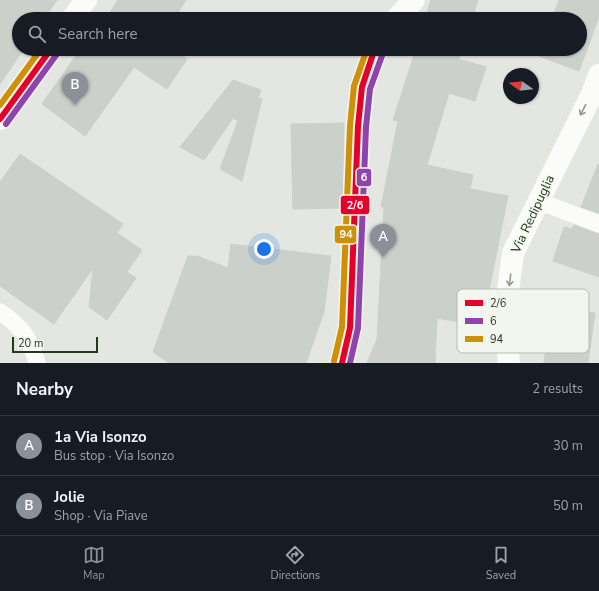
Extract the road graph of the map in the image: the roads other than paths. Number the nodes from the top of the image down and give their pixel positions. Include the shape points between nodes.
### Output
1 (86, 0) edge
2 (414, 0) edge
3 (77, 12) edge
4 (403, 12) edge
5 (46, 56) edge
6 (372, 56) edge
7 (599, 75) edge
8 (0, 119) edge
9 (538, 201) junction
10 (599, 224) edge
11 (508, 289) edge
12 (0, 312) edge
13 (508, 353) edge
14 (37, 363) edge
15 (342, 363) edge
16 (509, 363) edge

1 - 3 main road
2 - 4 main road
5 - 8 main road
6 - 15 main road via 362,87 358,126 350,328
7 -> 9 main road, Via Redipuglia
9 - 10 lane
9 -> 11 main road, Via Redipuglia via 513,253
12 - 14 lane via 24,332 33,348
13 -> 16 main road, Via Redipuglia

